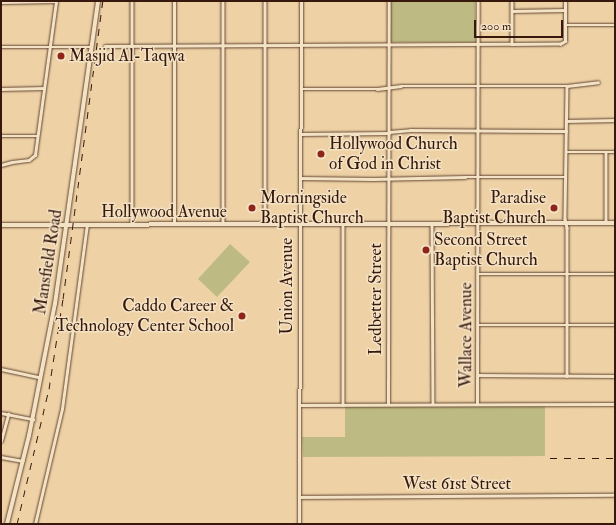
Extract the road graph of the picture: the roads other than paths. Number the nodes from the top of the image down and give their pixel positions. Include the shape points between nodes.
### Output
1 (56, 1) edge
2 (98, 1) edge
3 (132, 1) edge
4 (174, 1) edge
5 (223, 1) edge
6 (265, 1) edge
7 (301, 1) edge
8 (389, 1) edge
9 (478, 1) edge
10 (512, 1) edge
11 (565, 1) edge
12 (1, 2) edge
13 (565, 10) junction
14 (512, 11) junction
15 (615, 25) edge
16 (565, 26) junction
17 (389, 44) junction
18 (478, 44) junction
19 (512, 44) junction
20 (301, 45) junction
21 (1, 46) edge
22 (49, 46) junction
23 (105, 46) dead end
24 (132, 46) junction
25 (174, 46) junction
26 (223, 46) junction
27 (265, 46) junction
28 (92, 47) junction
29 (598, 82) dead end
30 (478, 86) junction
31 (567, 86) junction
32 (44, 88) junction
33 (389, 88) junction
34 (1, 89) edge
35 (301, 89) junction
36 (615, 120) edge
37 (566, 121) junction
38 (478, 131) junction
39 (566, 131) junction
40 (389, 133) junction
41 (301, 134) junction
42 (1, 136) edge
43 (37, 136) junction
44 (567, 152) junction
45 (606, 152) junction
46 (615, 152) edge
47 (1, 165) edge
48 (478, 177) junction
49 (566, 177) junction
50 (300, 178) junction
51 (389, 178) junction
52 (606, 223) junction
53 (615, 223) edge
54 (300, 224) junction
55 (343, 224) junction
56 (387, 224) junction
57 (432, 224) junction
58 (478, 224) junction
59 (565, 224) junction
60 (67, 225) junction
61 (88, 225) junction
62 (132, 225) junction
63 (174, 225) junction
64 (223, 225) junction
65 (265, 225) junction
66 (1, 226) edge
67 (478, 274) junction
68 (567, 274) junction
69 (615, 274) edge
70 (478, 325) junction
71 (567, 325) junction
72 (615, 325) edge
73 (1, 369) edge
74 (478, 375) junction
75 (567, 376) junction
76 (615, 376) edge
77 (41, 377) junction
78 (388, 404) junction
79 (433, 404) junction
80 (477, 404) junction
81 (615, 404) edge
82 (300, 405) junction
83 (343, 405) junction
84 (1, 413) edge
85 (8, 414) junction
86 (33, 419) junction
87 (1, 441) edge
88 (1, 457) edge
89 (23, 462) junction
90 (615, 495) edge
91 (299, 497) junction
92 (7, 524) edge
93 (35, 524) edge
94 (299, 524) edge

1 - 12 street
1 - 22 street
2 - 28 main road, Mansfield Road
3 - 24 street
4 - 25 street
5 - 26 street
6 - 27 street
7 - 20 street, Union Avenue
8 - 17 street, Ledbetter Street
9 - 18 street, Wallace Avenue
10 - 14 street
11 - 13 street
13 - 14 street
13 - 16 street
14 - 19 street
15 - 16 street
16 - 19 street via 564,42 560,44
17 - 18 street
17 - 20 street
17 - 33 street, Ledbetter Street
18 - 19 street
18 - 30 street, Wallace Avenue
20 - 27 street
20 - 35 street, Union Avenue
21 - 22 street
22 - 28 street
22 - 32 street
23 - 24 street
24 - 25 street
24 - 62 street
25 - 26 street
25 - 63 street
26 - 27 street
26 - 64 street
27 - 65 street
28 - 60 main road, Mansfield Road
29 - 31 street
30 - 31 street
30 - 33 street
30 - 38 street, Wallace Avenue
31 - 37 street
32 - 34 street
32 - 43 street
33 - 35 street
33 - 40 street, Ledbetter Street
35 - 41 street, Union Avenue
36 - 37 street
37 - 39 street
38 - 39 street
38 - 40 street via 403,130
38 - 48 street, Wallace Avenue
39 - 44 street
40 - 41 street
40 - 51 street, Ledbetter Street
41 - 50 street, Union Avenue
42 - 43 street
43 - 47 street via 33,158
44 - 45 street
44 - 49 street
45 - 46 street
45 - 52 street
48 - 49 street
48 - 51 street
48 - 58 street, Wallace Avenue
49 - 59 street
50 - 51 street
50 - 54 street, Union Avenue
51 - 56 street, Ledbetter Street
52 - 53 main road, Hollywood Avenue
52 - 59 main road, Hollywood Avenue
54 - 55 main road, Hollywood Avenue
54 - 65 main road, Hollywood Avenue
54 - 82 street, Union Avenue
55 - 56 main road, Hollywood Avenue
55 - 83 street
56 - 57 main road, Hollywood Avenue
56 - 78 street, Ledbetter Street
57 - 58 main road, Hollywood Avenue
57 - 79 street
58 - 59 main road, Hollywood Avenue
58 - 67 street, Wallace Avenue
59 - 68 street
60 - 61 main road, Hollywood Avenue
60 - 66 main road, Hollywood Avenue
60 - 77 main road, Mansfield Road
61 - 62 main road, Hollywood Avenue
61 - 93 street via 62,409
62 - 63 main road, Hollywood Avenue
63 - 64 main road, Hollywood Avenue
64 - 65 main road, Hollywood Avenue
67 - 68 street
67 - 70 street, Wallace Avenue
68 - 69 street
68 - 71 street
70 - 71 street
70 - 74 street, Wallace Avenue
71 - 72 street
71 - 75 street
73 - 77 street
74 - 75 street
74 - 80 street, Wallace Avenue
75 - 76 street
77 - 86 main road, Mansfield Road
78 - 79 street
78 - 83 street
79 - 80 street
80 - 81 street
82 - 83 street
82 - 91 street, Union Avenue
84 - 85 street
85 - 86 street
85 - 87 street
86 - 89 main road, Mansfield Road
88 - 89 street
89 - 92 main road, Mansfield Road
90 - 91 street, West 61st Street
91 - 94 street, Union Avenue

